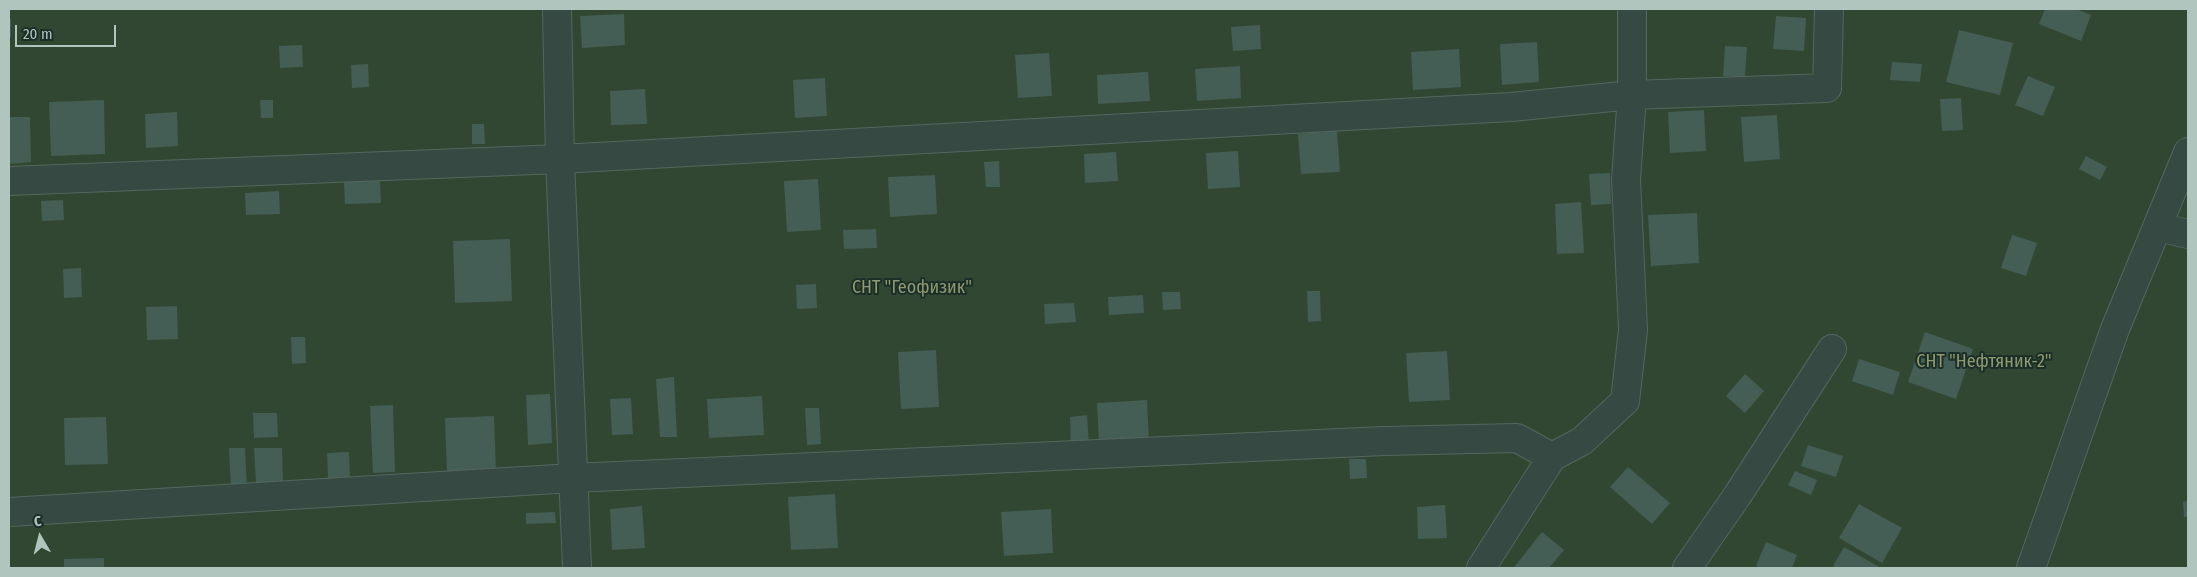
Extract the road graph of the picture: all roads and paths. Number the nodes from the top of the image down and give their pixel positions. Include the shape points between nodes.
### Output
1 (557, 9) edge
2 (1632, 9) edge
3 (1829, 9) edge
4 (1632, 96) junction
5 (2188, 152) edge
6 (560, 159) junction
7 (9, 181) edge
8 (2158, 227) junction
9 (2188, 234) edge
10 (1832, 349) dead end
11 (1552, 457) junction
12 (573, 478) junction
13 (9, 512) edge
14 (577, 568) edge
15 (1481, 568) edge
16 (1687, 568) edge
17 (2031, 568) edge

1 - 6 street
2 - 4 street
3 - 4 street via 1828,88
4 - 6 street via 1511,107
4 - 11 street via 1626,179 1633,330 1625,401 1582,441
5 - 8 street
6 - 7 street
6 - 12 street
8 - 9 street
8 - 17 street via 2115,330
10 - 16 street
11 - 12 street via 1517,438 1394,440
11 - 15 street
12 - 13 street
12 - 14 street

